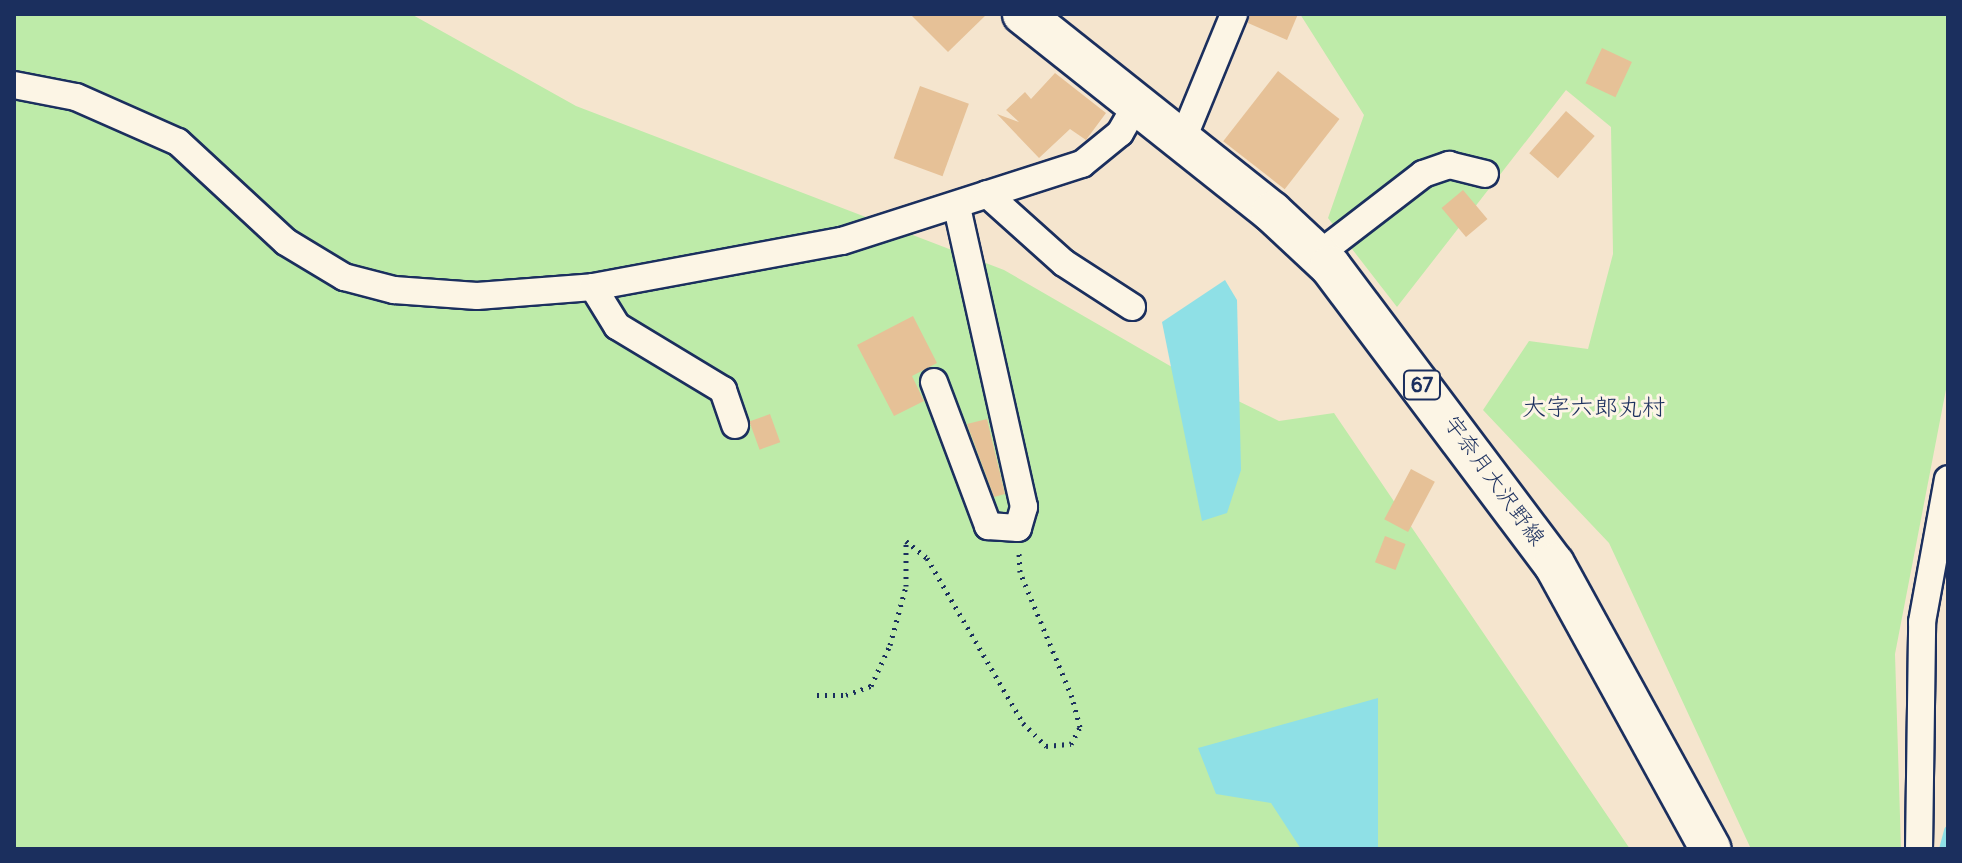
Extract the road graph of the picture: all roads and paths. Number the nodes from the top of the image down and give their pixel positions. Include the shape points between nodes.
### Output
1 (1023, 14) edge
2 (1234, 14) edge
3 (14, 85) edge
4 (1136, 105) junction
5 (1182, 141) junction
6 (1485, 174) dead end
7 (987, 194) junction
8 (957, 207) junction
9 (1318, 255) junction
10 (593, 287) junction
11 (1132, 307) dead end
12 (934, 382) dead end
13 (735, 425) dead end
14 (1948, 479) edge
15 (1018, 528) junction
16 (817, 695) dead end
17 (1711, 849) edge
18 (1919, 849) edge

1 - 4 main road, 宇奈月大沢野線 / 67
2 - 5 street
3 - 10 street via 76,97 178,142 286,242 344,277 394,290 477,296
4 - 5 main road, 宇奈月大沢野線 / 67
4 - 7 street via 1120,133 1082,164
5 - 9 main road, 宇奈月大沢野線 / 67
6 - 9 street via 1449,165 1423,174
7 - 8 street
7 - 11 street via 1064,263
8 - 10 street via 842,241
8 - 15 street via 1024,507
9 - 17 main road, 宇奈月大沢野線 / 67 via 1554,564
10 - 13 street via 617,326 723,390
12 - 15 street via 988,526
14 - 18 street via 1922,622
15 - 16 path via 1020,572 1080,727 1071,744 1046,746 1023,723 927,558 906,541 906,586 890,645 871,686 846,695

